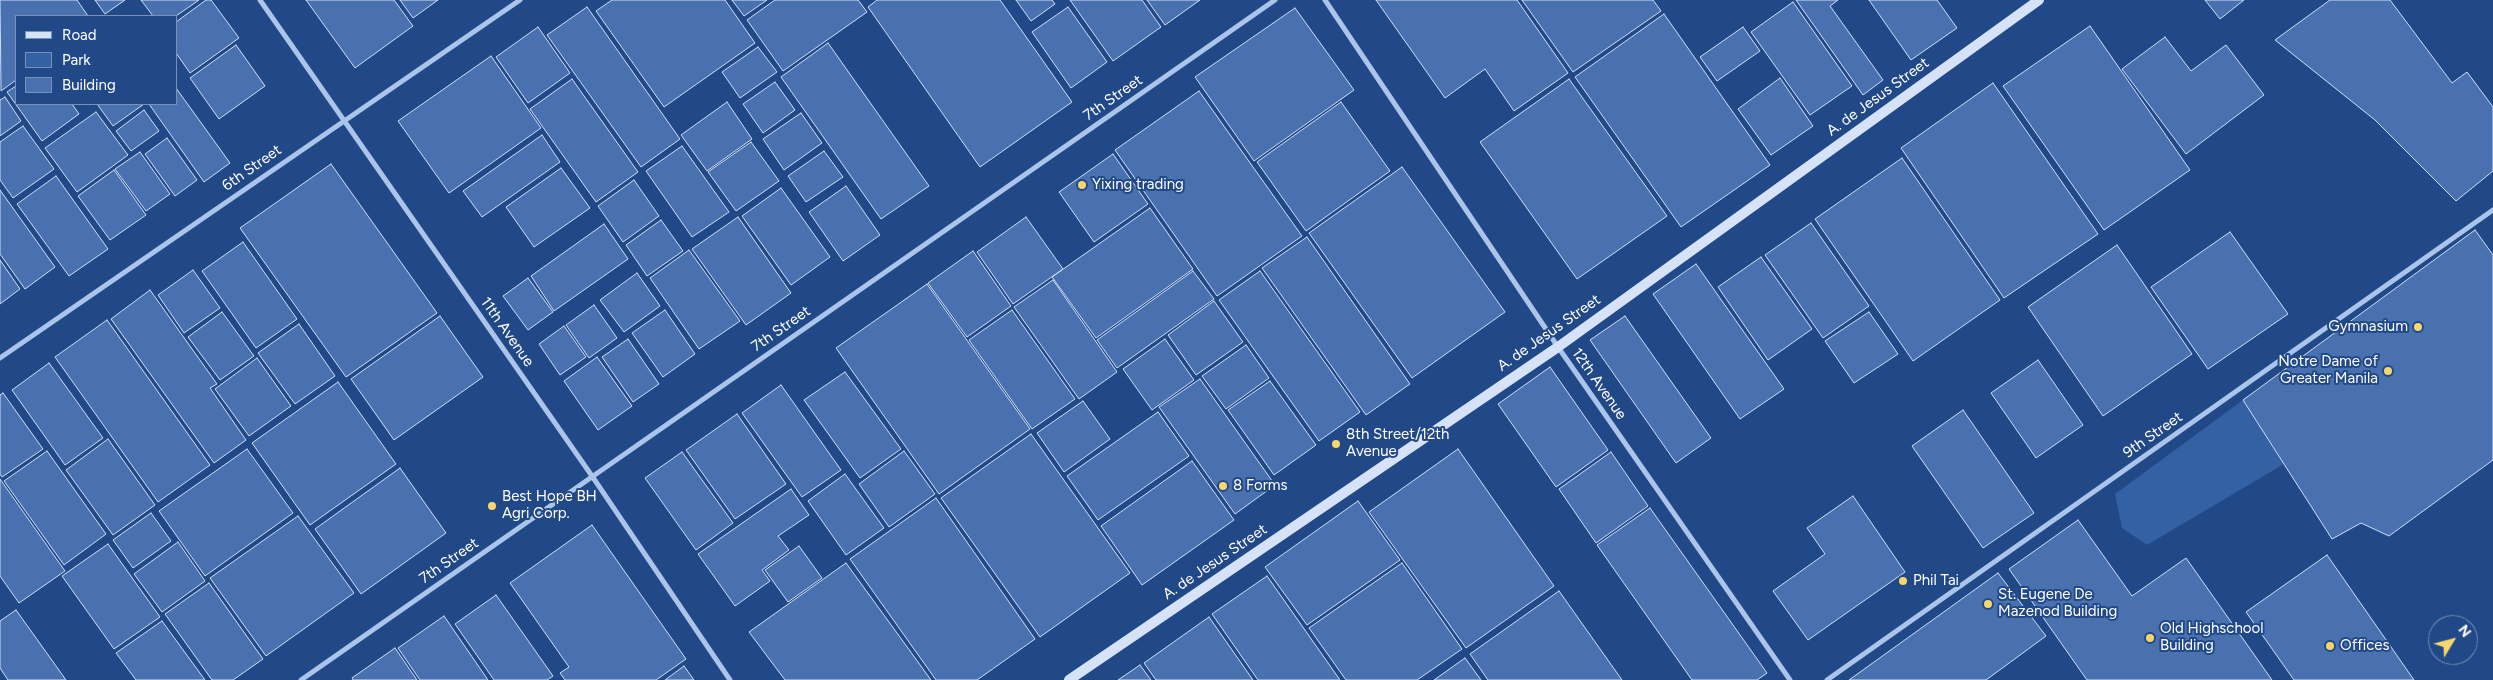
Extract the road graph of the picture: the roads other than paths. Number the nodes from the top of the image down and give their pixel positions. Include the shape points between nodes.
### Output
1 (260, 0) edge
2 (520, 0) edge
3 (1275, 0) edge
4 (1325, 0) edge
5 (2039, 0) edge
6 (343, 120) junction
7 (2493, 210) edge
8 (1558, 347) junction
9 (0, 358) edge
10 (592, 476) junction
11 (302, 680) edge
12 (730, 680) edge
13 (1069, 680) edge
14 (1790, 680) edge
15 (1827, 680) edge

1 - 6 street, 11th Avenue
2 - 6 street, 6th Street
3 - 10 street, 7th Street
4 - 8 street, 12th Avenue
5 - 8 main road, A. de Jesus Street
6 - 9 street, 6th Street
6 - 10 street, 11th Avenue
7 - 15 street, 9th Street
8 - 13 main road, A. de Jesus Street
8 - 14 street, 12th Avenue
10 - 11 street, 7th Street
10 - 12 street, 11th Avenue

